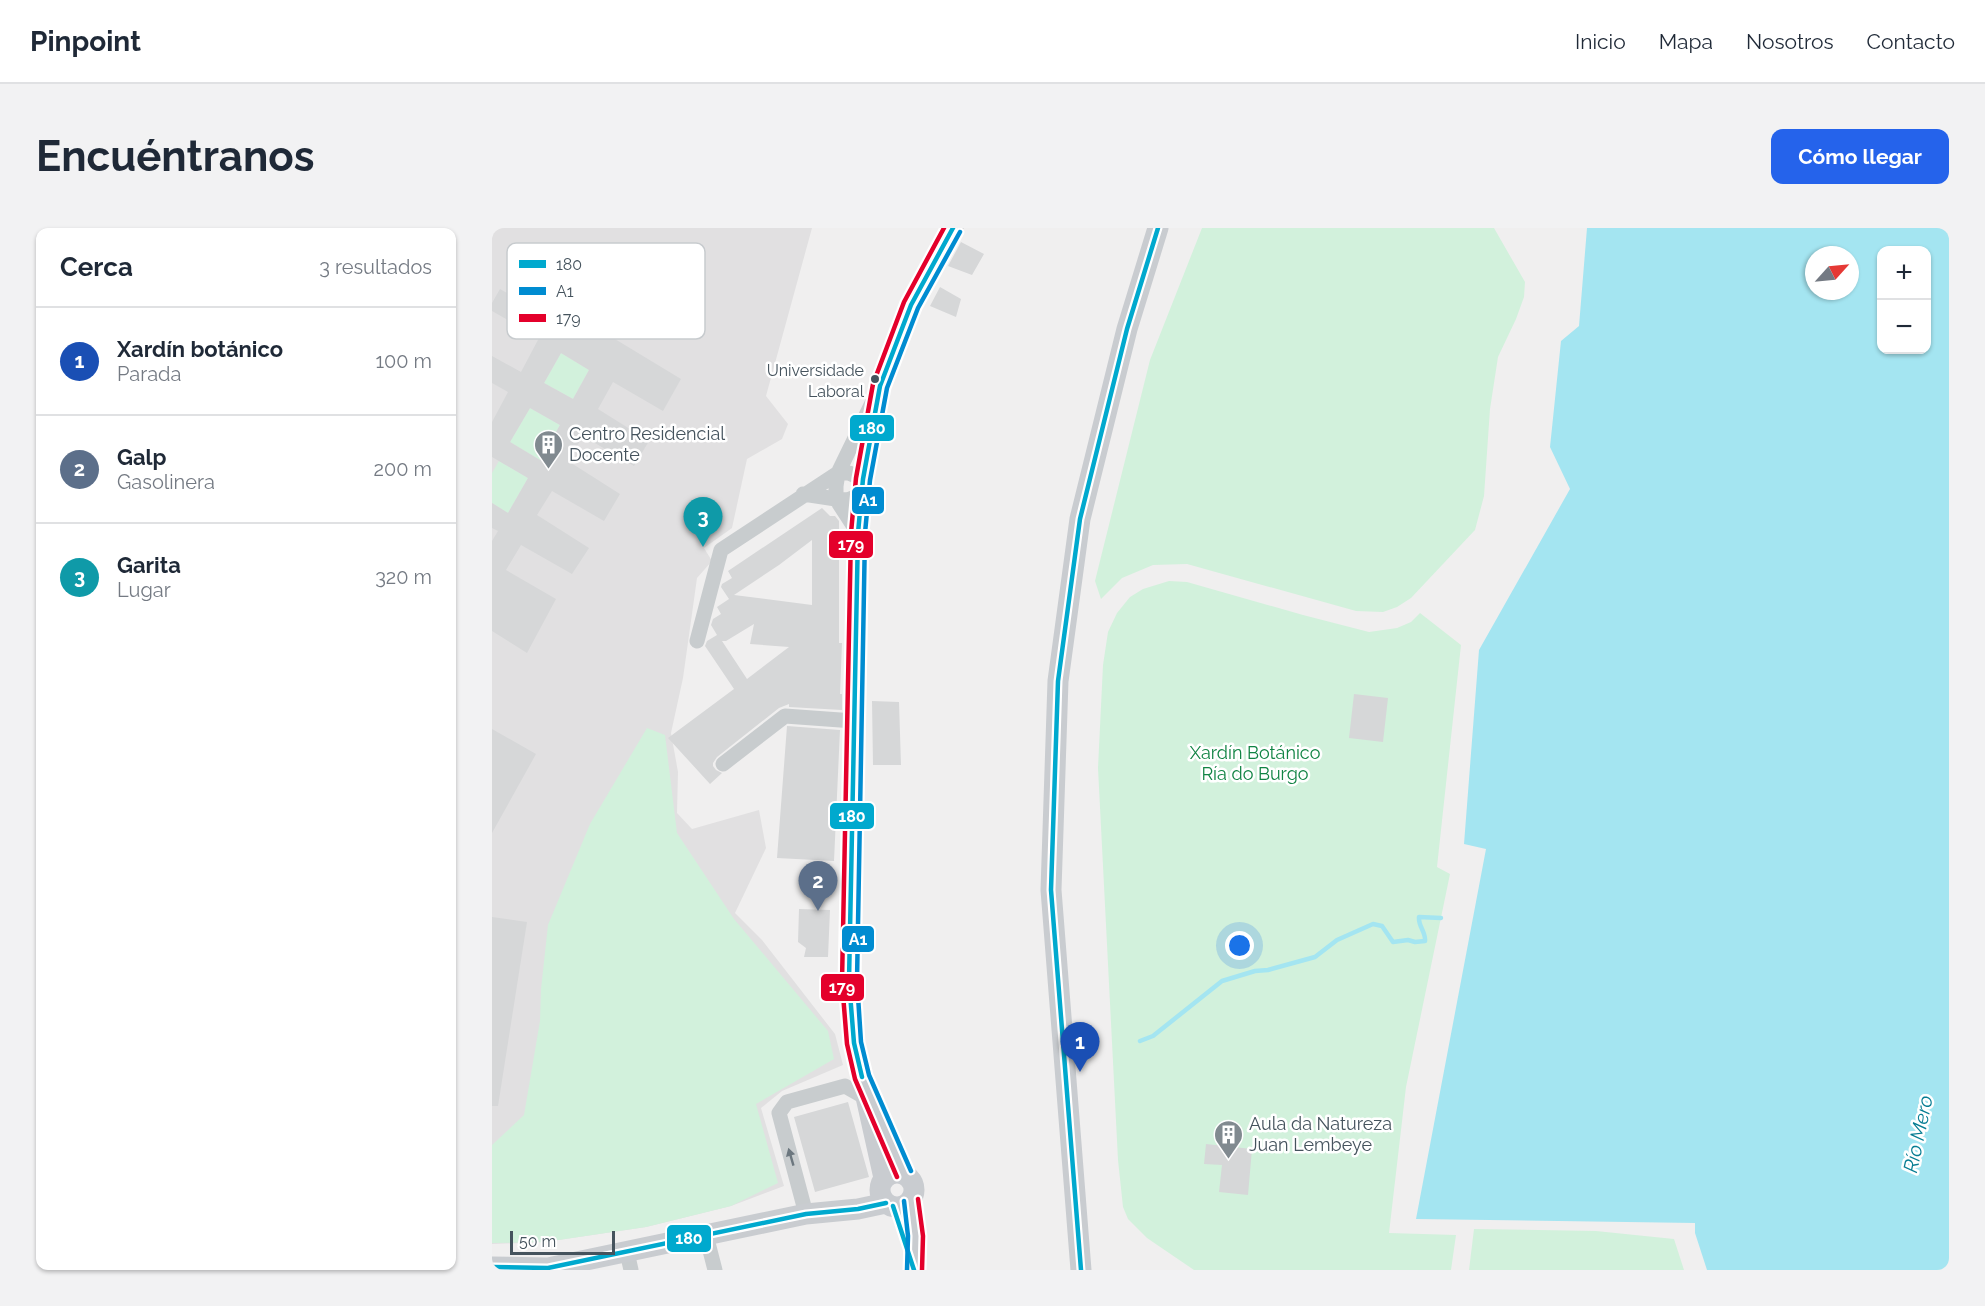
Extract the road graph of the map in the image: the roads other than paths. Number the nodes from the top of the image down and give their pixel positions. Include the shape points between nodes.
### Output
1 (953, 228) edge
2 (1158, 228) edge
3 (880, 386) junction
4 (838, 473) junction
5 (862, 486) junction
6 (803, 494) junction
7 (836, 499) junction
8 (858, 533) junction
9 (697, 641) dead end
10 (854, 721) junction
11 (723, 764) dead end
12 (862, 1077) junction
13 (866, 1098) junction
14 (893, 1191) junction
15 (813, 1213) junction
16 (706, 1235) junction
17 (629, 1261) edge
18 (492, 1267) edge
19 (548, 1269) edge
20 (715, 1270) edge
21 (914, 1270) edge
22 (1081, 1270) edge

1 - 3 street via 911,305
2 - 22 street via 1126,329 1080,519 1058,681 1051,890
3 - 4 street
3 - 5 street
4 - 5 street via 849,473
4 - 6 street
4 - 7 street
5 - 7 street via 848,500
5 - 8 street
6 - 7 street
6 - 9 street via 721,550
7 - 8 street
8 - 10 street
10 - 11 street via 785,716
10 - 12 street via 849,981 854,1043
12 - 13 street
12 - 14 street
13 - 14 street
15 -> 13 street via 779,1113 788,1102 845,1086
14 - 15 street
14 - 21 street
15 - 16 street
16 - 17 street
16 - 20 street
17 - 19 street
18 - 19 street

